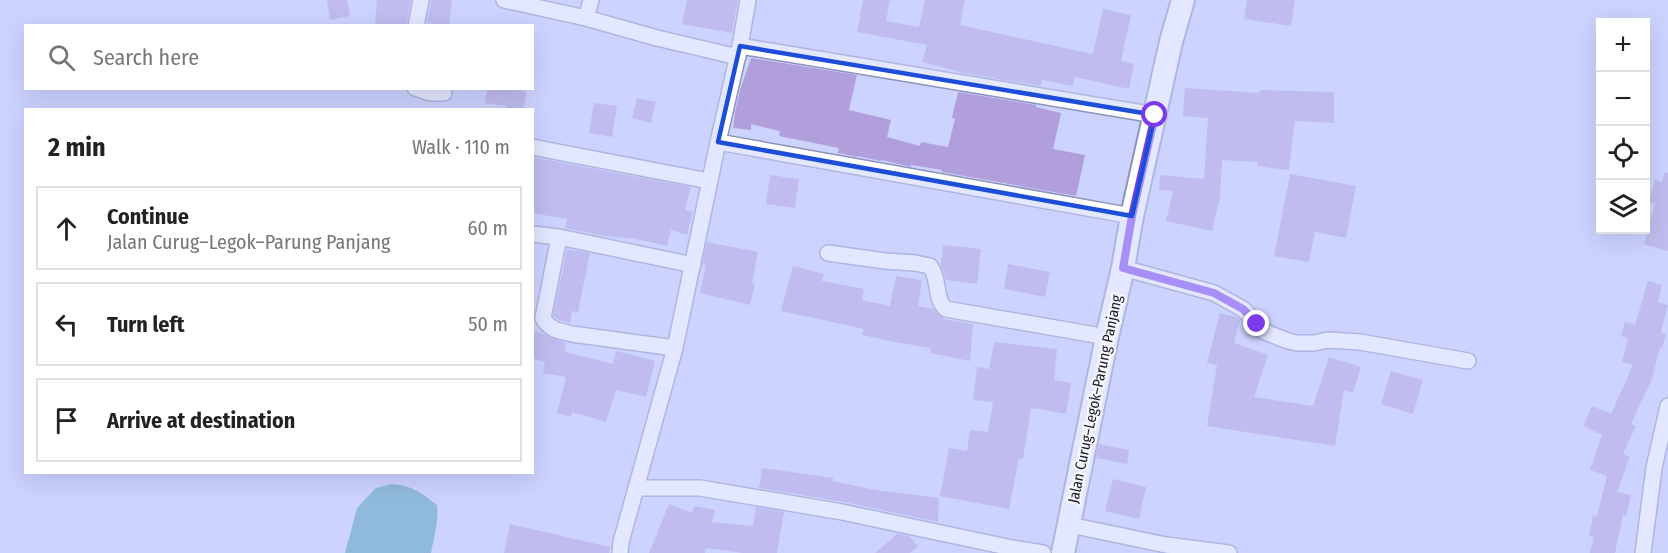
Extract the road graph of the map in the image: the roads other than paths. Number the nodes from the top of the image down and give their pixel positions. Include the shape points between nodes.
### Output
1 (421, 0) edge
2 (504, 0) edge
3 (591, 0) edge
4 (748, 0) edge
5 (1183, 0) edge
6 (586, 18) junction
7 (417, 24) edge
8 (739, 52) junction
9 (421, 90) edge
10 (444, 93) dead end
11 (1155, 115) junction
12 (718, 142) junction
13 (534, 147) edge
14 (710, 182) junction
15 (1132, 216) junction
16 (534, 234) edge
17 (559, 237) junction
18 (828, 253) dead end
19 (693, 265) junction
20 (1123, 268) junction
21 (1107, 338) junction
22 (675, 348) junction
23 (1468, 361) dead end
24 (1668, 406) edge
25 (637, 488) junction
26 (1070, 525) junction
27 (620, 553) edge
28 (1043, 553) edge
29 (1063, 553) edge
30 (1229, 553) edge
31 (1643, 553) edge

1 - 7 street
2 - 6 street
3 - 6 street
4 - 8 street
5 - 11 main road, Jalan Curug–Legok–Parung Panjang
6 - 8 street via 657,38
8 - 11 street
8 - 12 street
9 - 10 street
11 - 15 main road, Jalan Curug–Legok–Parung Panjang
12 - 14 street
12 - 15 street
13 - 14 street
14 - 19 street
15 - 20 main road, Jalan Curug–Legok–Parung Panjang
16 - 17 street
17 - 19 street
17 - 22 street via 543,318 546,324 556,331
18 - 21 street via 930,266 941,305 946,309
19 - 22 street
20 - 21 main road, Jalan Curug–Legok–Parung Panjang
20 - 23 street via 1214,293 1243,309 1265,332 1288,341 1359,342
21 - 26 main road, Jalan Curug–Legok–Parung Panjang
22 - 25 street
24 - 31 street via 1654,468
25 - 27 street
25 - 28 street via 700,488
26 - 29 main road, Jalan Curug–Legok–Parung Panjang
26 - 30 street via 1166,545

